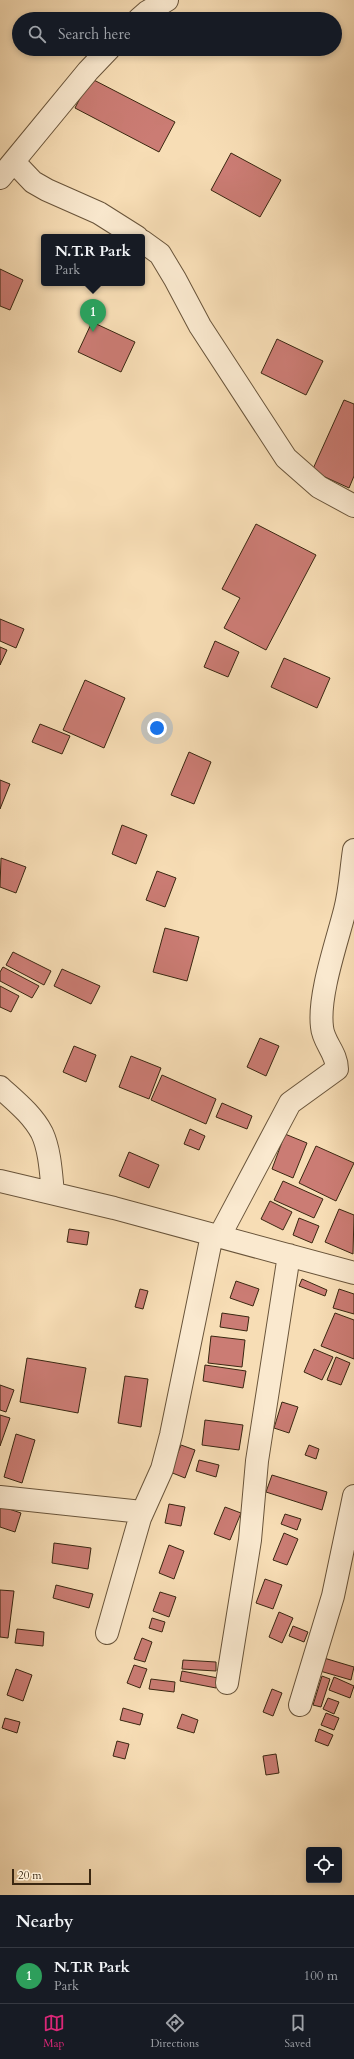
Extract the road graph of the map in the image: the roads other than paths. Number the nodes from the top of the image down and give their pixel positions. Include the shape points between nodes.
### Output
1 (167, 0) edge
2 (147, 12) edge
3 (102, 56) edge
4 (7, 170) edge
5 (132, 234) edge
6 (145, 243) edge
7 (354, 506) edge
8 (354, 850) edge
9 (0, 1087) edge
10 (0, 1181) edge
11 (53, 1193) junction
12 (215, 1236) junction
13 (289, 1256) junction
14 (354, 1273) edge
15 (354, 1496) edge
16 (0, 1497) edge
17 (142, 1512) junction
18 (349, 1541) edge
19 (107, 1633) dead end
20 (227, 1683) dead end
21 (300, 1705) dead end

1 - 2 street
3 - 4 street
4 - 5 street via 99,213
6 - 7 street via 160,254 176,278 200,326 286,458 319,487
8 - 12 street via 346,908 328,975 323,1007 322,1027 334,1053 337,1069 290,1103
9 - 11 street via 23,1108 42,1134 51,1168
10 - 11 street
11 - 12 street
12 - 13 street
12 - 17 street via 171,1435 162,1469
13 - 14 street
13 - 20 street via 257,1462 250,1540
15 - 18 street
16 - 17 street
17 - 19 street
18 - 21 street

